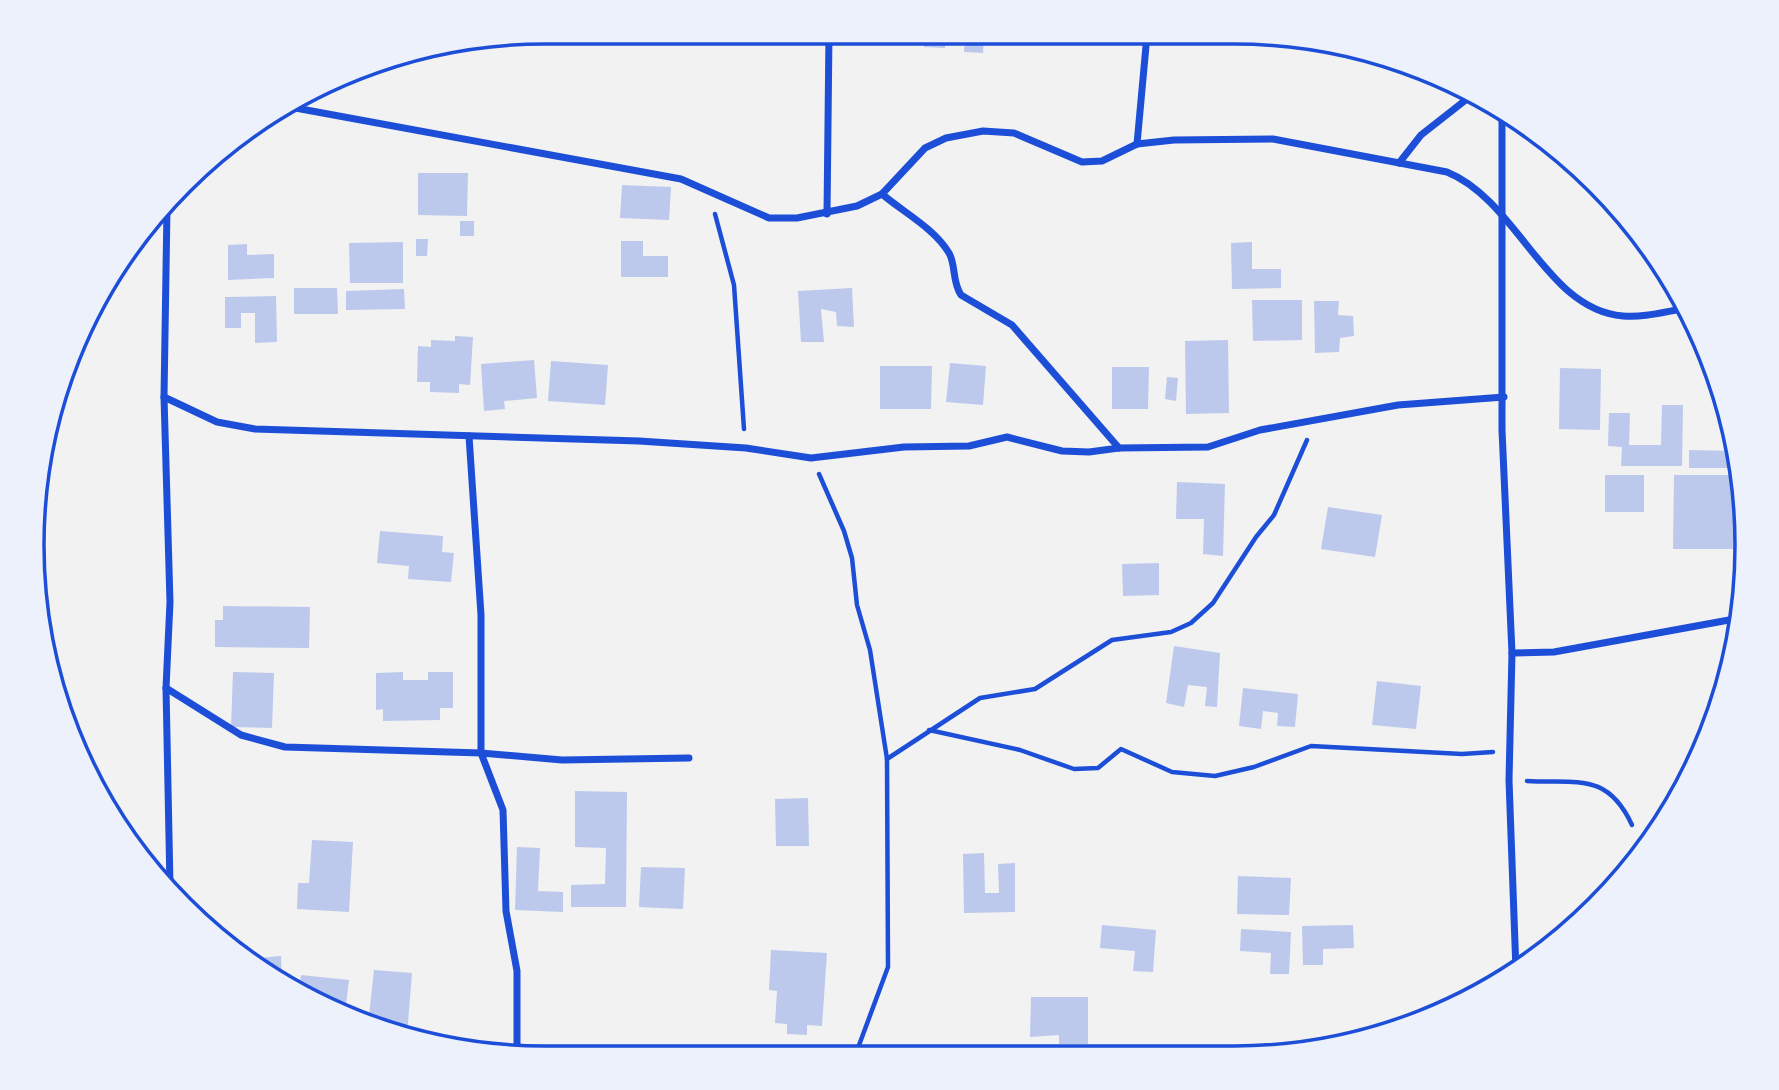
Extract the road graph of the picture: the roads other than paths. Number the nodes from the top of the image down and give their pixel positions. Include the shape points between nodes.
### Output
1 (829, 44) edge
2 (1145, 44) edge
3 (1465, 100) edge
4 (299, 108) edge
5 (1502, 122) edge
6 (1137, 144) junction
7 (1399, 163) junction
8 (882, 194) junction
9 (1502, 211) junction
10 (827, 214) junction
11 (167, 216) edge
12 (1677, 310) edge
13 (164, 397) junction
14 (1504, 397) junction
15 (469, 436) junction
16 (1119, 448) junction
17 (1729, 620) edge
18 (1512, 653) junction
19 (166, 688) junction
20 (481, 753) junction
21 (689, 758) dead end
22 (170, 877) edge
23 (1516, 960) edge
24 (517, 1045) edge

1 - 10 street
2 - 6 street
3 - 7 street via 1421,135
4 - 10 street via 681,179 769,218
5 - 9 street
6 - 7 street via 1273,139
6 - 8 street via 1092,163 1014,133 983,131 946,138 925,148
7 - 9 street via 1463,178
8 - 10 street
8 - 16 street via 926,228 949,253 961,295 1013,325
9 - 12 street via 1540,264 1594,308 1622,316
9 - 14 street
11 - 13 street
13 - 15 street via 217,422 255,429
13 - 19 street via 170,602
14 - 16 street via 1398,405 1260,430 1208,447
14 - 18 street
15 - 16 street via 746,448 811,458 904,447 969,446 1007,438 1062,451
15 - 20 street via 481,615
17 - 18 street via 1554,652
18 - 23 street via 1508,779
19 - 20 street via 241,735 285,747
19 - 22 street
20 - 21 street via 562,760
20 - 24 street via 503,810 506,911 517,971

